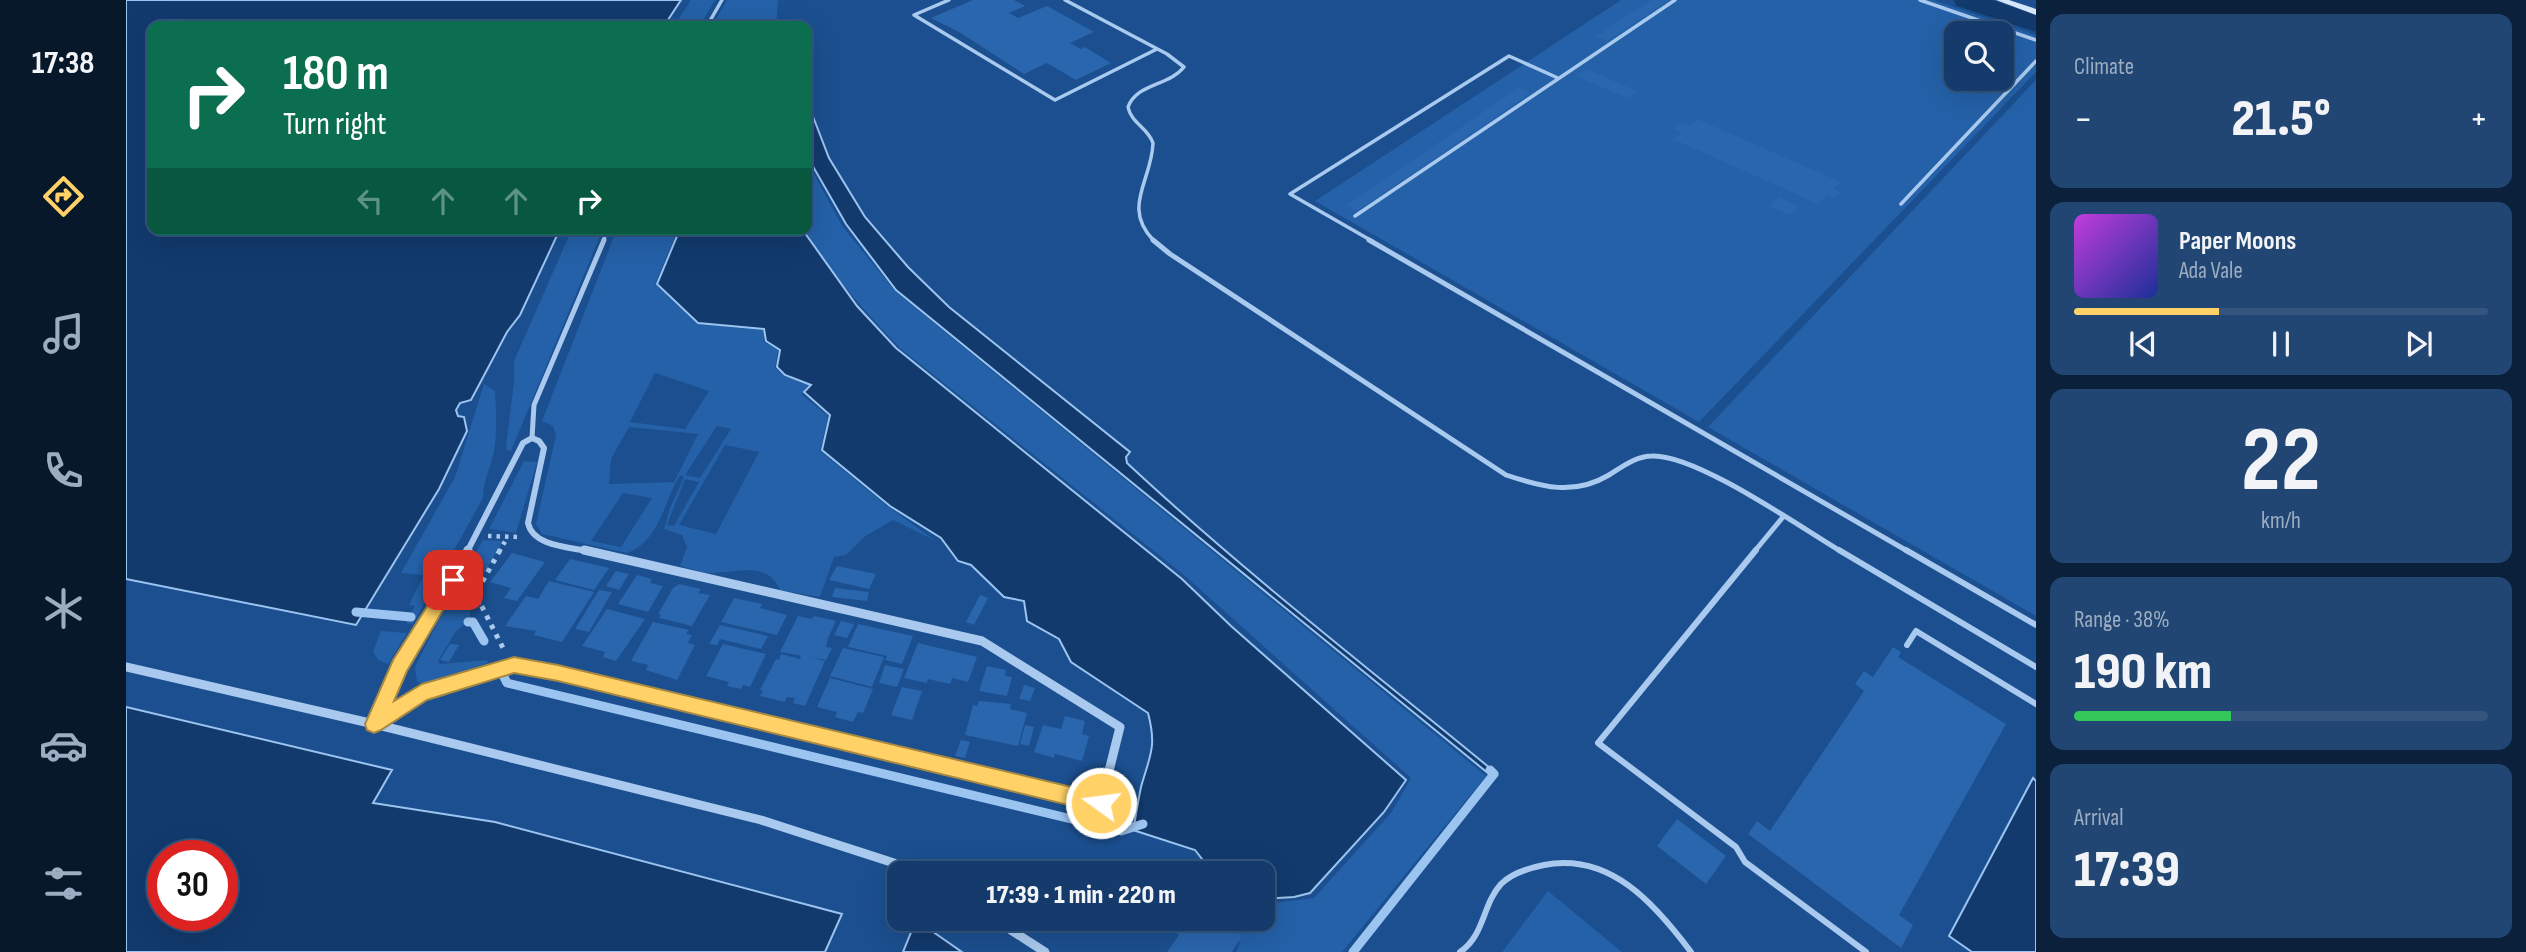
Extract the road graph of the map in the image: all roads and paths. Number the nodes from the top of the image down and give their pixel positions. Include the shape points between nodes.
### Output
1 (722, 0) edge
2 (948, 0) edge
3 (1065, 0) edge
4 (1675, 0) edge
5 (1920, 0) edge
6 (2000, 0) edge
7 (2036, 12) edge
8 (710, 21) edge
9 (2036, 40) edge
10 (1157, 49) junction
11 (2036, 61) edge
12 (1558, 78) junction
13 (1901, 204) dead end
14 (1355, 216) dead end
15 (605, 235) edge
16 (531, 438) junction
17 (1783, 517) junction
18 (492, 536) dead end
19 (481, 602) junction
20 (455, 604) dead end
21 (2036, 625) edge
22 (1907, 645) dead end
23 (514, 665) junction
24 (126, 667) edge
25 (2036, 667) edge
26 (2036, 704) edge
27 (374, 724) junction
28 (888, 861) edge
29 (1013, 931) edge
30 (1045, 952) edge
31 (1460, 952) edge
32 (1691, 952) edge
33 (1866, 952) edge

1 - 8 lane
2 - 10 lane via 914,15 1055,100
3 - 10 lane
4 - 12 lane
5 - 9 lane
6 - 7 street
10 - 17 lane via 1180,63 1183,70 1136,95 1127,109 1152,139 1138,208 1144,233 1155,244 1506,475 1535,485 1572,489 1595,484 1640,457 1668,456 1702,469
11 - 13 lane
12 - 14 lane
12 - 21 lane via 1508,56 1290,194
15 - 16 lane via 534,405
16 - 23 street via 544,448 528,523 530,532 540,540 982,641 1121,727 1101,803
16 - 27 street via 523,443 441,602 400,666
17 - 25 lane
17 - 33 lane via 1598,743
18 - 19 path via 508,538 479,588
19 - 20 path
19 - 23 path
22 - 26 lane via 1916,631
23 - 27 street via 422,693
24 - 27 street
27 - 28 street via 761,820
29 - 30 street
31 - 32 lane via 1480,929 1498,888 1518,872 1566,862 1622,878 1643,894

